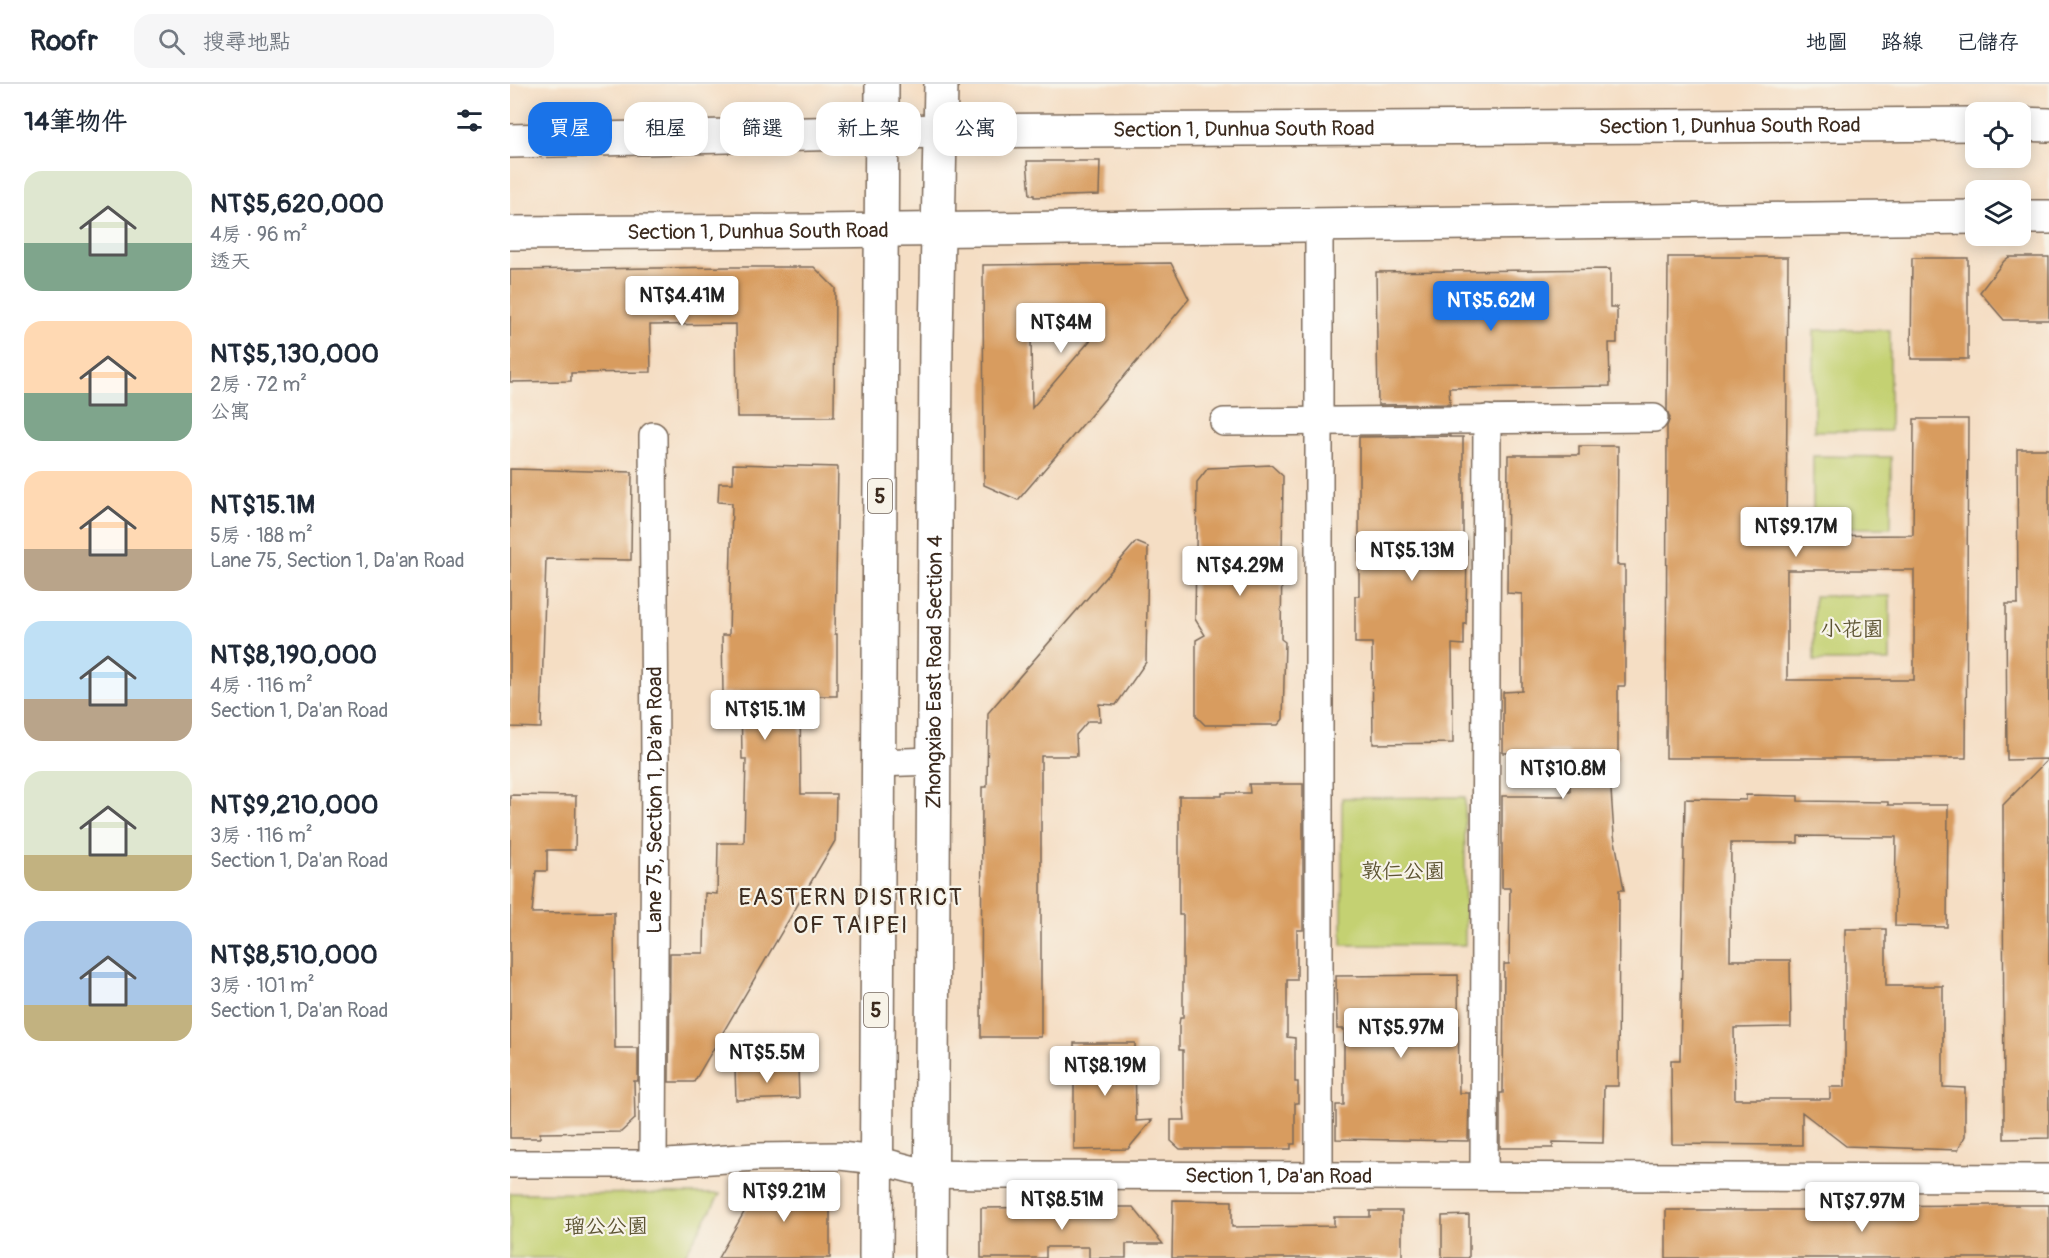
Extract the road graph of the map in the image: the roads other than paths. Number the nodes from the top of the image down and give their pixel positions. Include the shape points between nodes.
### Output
1 (882, 84) edge
2 (941, 84) edge
3 (882, 102) edge
4 (940, 102) edge
5 (1965, 124) edge
6 (1017, 130) edge
7 (816, 134) edge
8 (510, 141) edge
9 (881, 156) edge
10 (938, 156) edge
11 (2031, 217) edge
12 (2049, 217) edge
13 (1965, 218) edge
14 (1319, 225) junction
15 (880, 230) junction
16 (937, 230) junction
17 (510, 233) edge
18 (1653, 418) dead end
19 (1487, 419) junction
20 (1319, 421) junction
21 (1224, 422) dead end
22 (653, 436) dead end
23 (933, 761) junction
24 (878, 763) junction
25 (876, 1160) junction
26 (510, 1164) edge
27 (653, 1164) junction
28 (930, 1174) junction
29 (1319, 1176) junction
30 (1484, 1176) junction
31 (2049, 1178) edge
32 (876, 1258) edge
33 (931, 1258) edge

1 - 3 main road, 5
2 - 4 main road, Zhongxiao East Road Section 4
5 - 6 main road, Section 1, Dunhua South Road
7 - 8 main road, Section 1, Dunhua South Road
9 - 15 main road, 5
10 - 16 main road, Zhongxiao East Road Section 4
11 - 12 main road
13 - 14 main road, Section 1, Dunhua South Road
14 - 16 main road, Section 1, Dunhua South Road
14 - 20 street
15 - 16 main road, Section 1, Dunhua South Road
15 - 17 main road, Section 1, Dunhua South Road
15 - 24 main road, 5
16 - 23 main road, Zhongxiao East Road Section 4
18 - 19 street
19 - 20 street
19 - 30 street
20 - 21 street
20 - 29 street
22 - 27 street, Lane 75, Section 1, Da'an Road
23 - 24 street
23 - 28 main road, Zhongxiao East Road Section 4
24 - 25 main road, 5
25 - 27 street, Section 1, Da'an Road via 840,1156 755,1157
25 - 28 street, Section 1, Da'an Road
25 - 32 main road, 5
26 - 27 street, Section 1, Da'an Road
28 - 29 street, Section 1, Da'an Road
28 - 33 main road, Zhongxiao East Road Section 4
29 - 30 street, Section 1, Da'an Road
30 - 31 street, Section 1, Da'an Road

